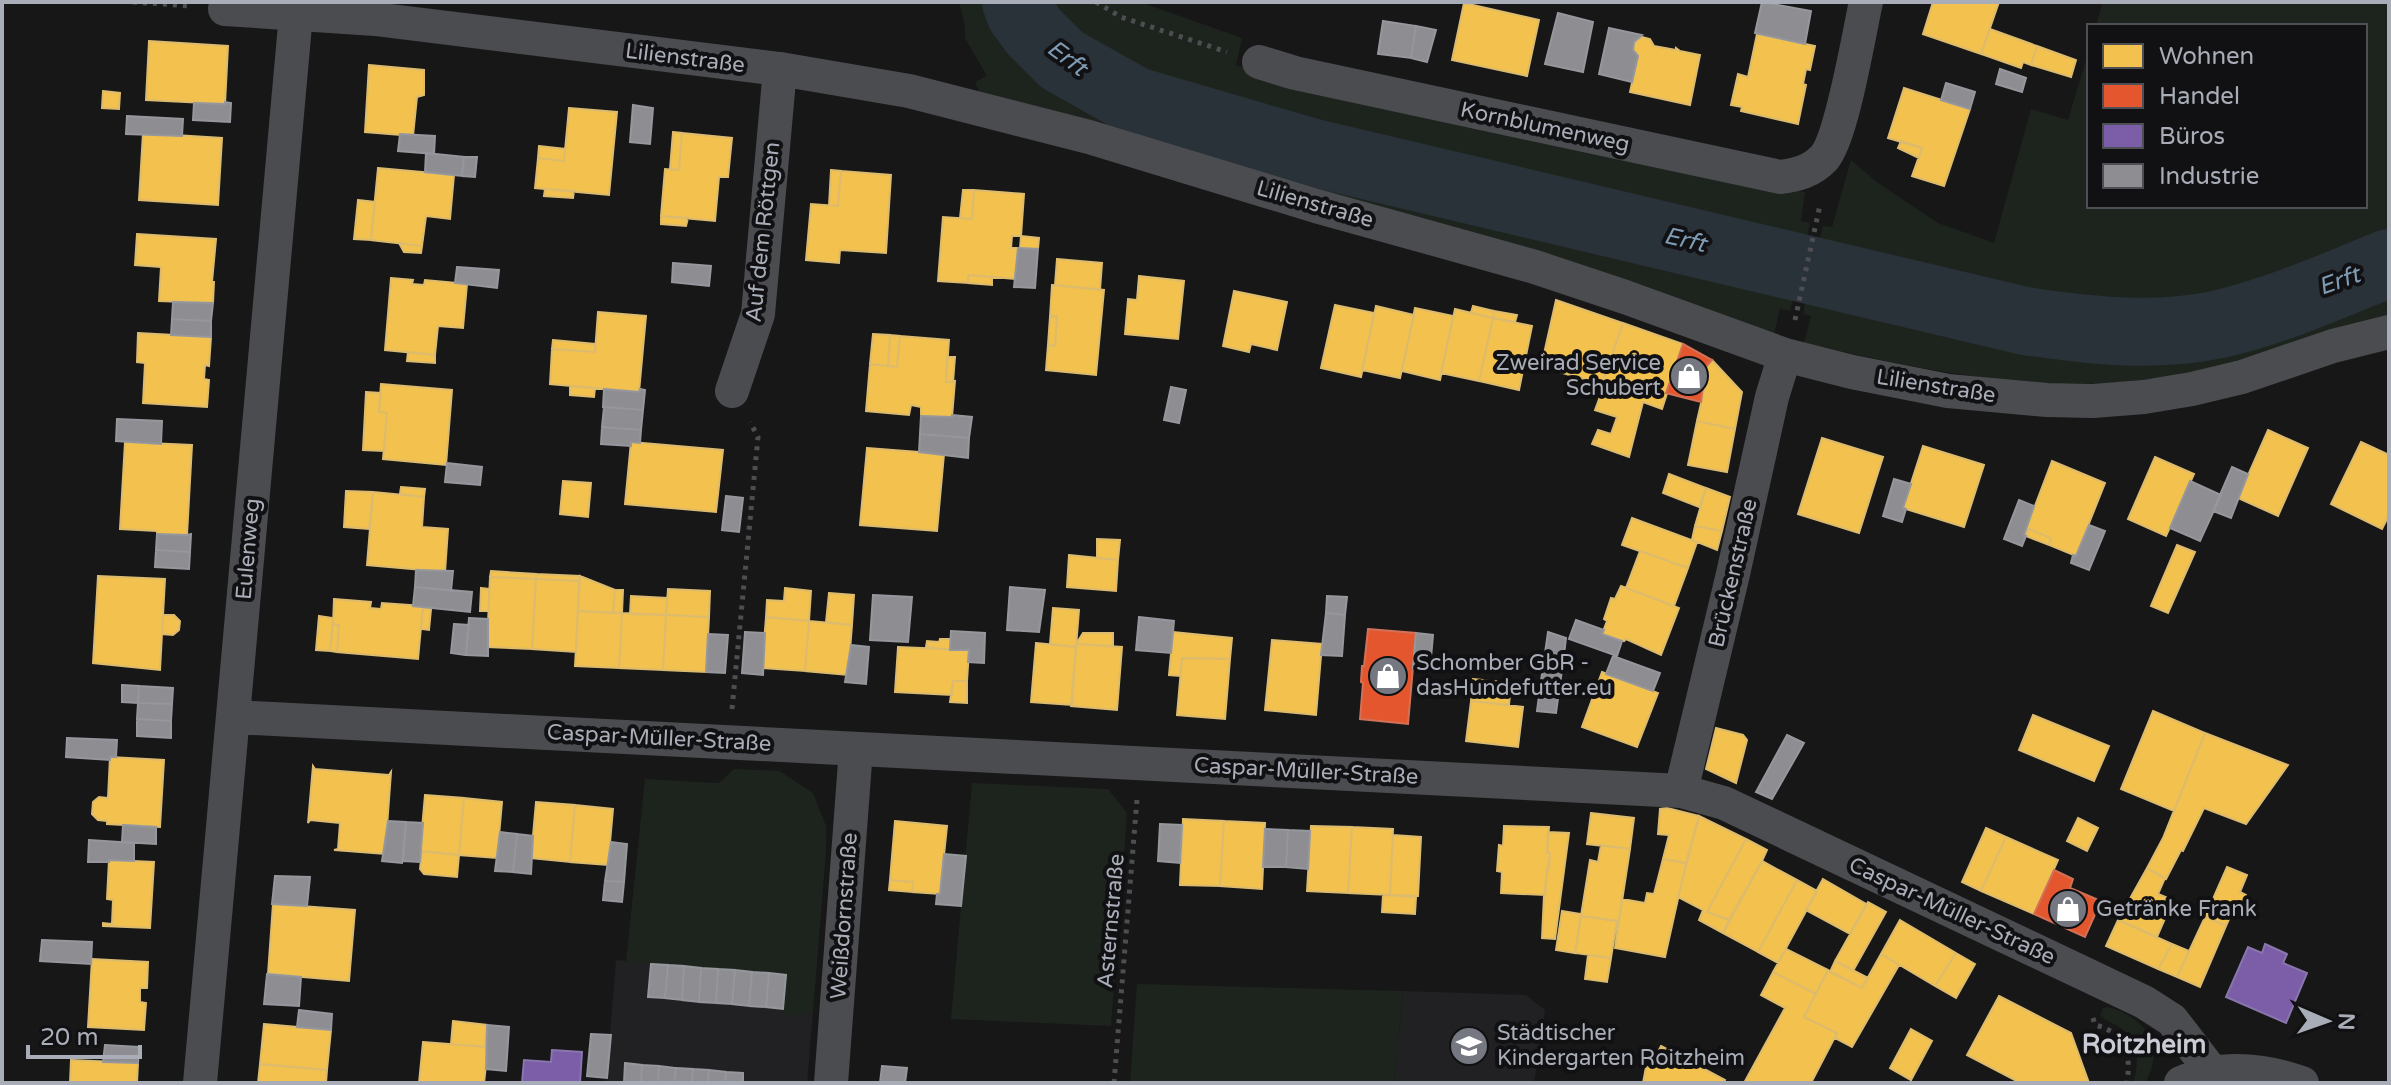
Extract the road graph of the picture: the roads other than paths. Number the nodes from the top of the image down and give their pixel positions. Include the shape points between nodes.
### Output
1 (1866, 2) edge
2 (225, 9) road end
3 (296, 14) junction
4 (1259, 62) road end
5 (780, 69) junction
6 (2389, 332) edge
7 (1785, 355) junction
8 (732, 391) road end
9 (233, 717) junction
10 (856, 749) junction
11 (1681, 791) junction
12 (2196, 1078) edge
13 (200, 1083) edge
14 (831, 1083) edge
15 (2302, 1083) edge

1 - 4 street, Kornblumenweg via 1827,155 1805,172 1780,177
2 - 3 street, Lilienstraße
3 - 5 street, Lilienstraße
3 - 9 street, Eulenweg
5 - 7 street, Lilienstraße via 909,91 1089,137 1535,267
5 - 8 street, Auf dem Röttgen via 758,314
6 - 7 street, Lilienstraße via 2192,389 2093,401 1948,391
7 - 11 street, Brückenstraße
9 - 10 street, Caspar-Müller-Straße
9 - 13 street, Eulenweg
10 - 11 street, Caspar-Müller-Straße
10 - 14 street, Weißdornstraße
11 - 12 street, Caspar-Müller-Straße via 1724,803 2144,1002 2172,1020
12 - 15 street, Caspar-Müller-Straße via 2241,1071

